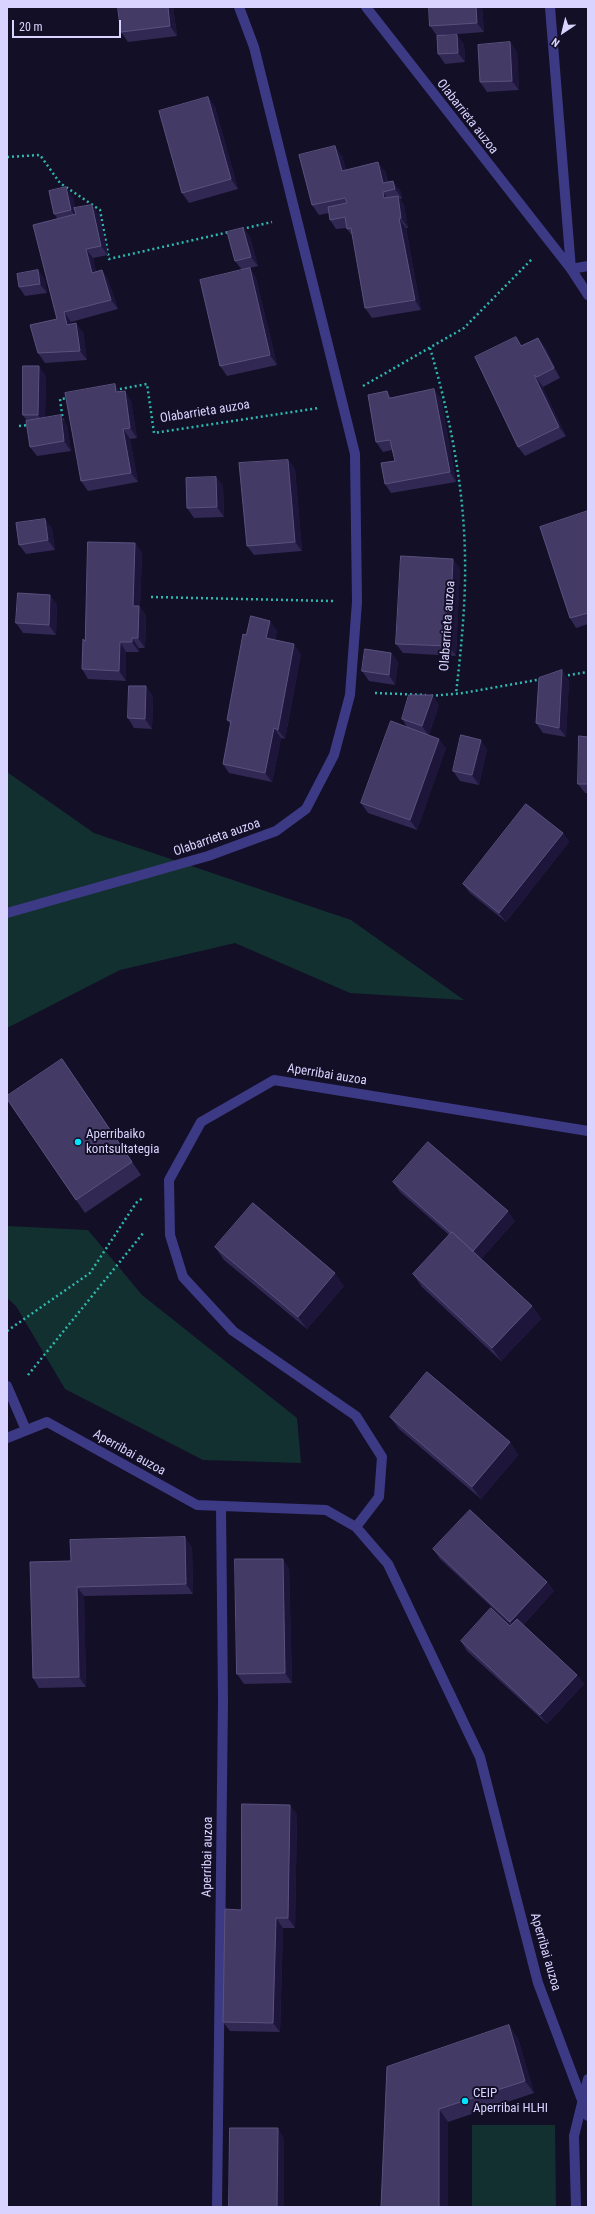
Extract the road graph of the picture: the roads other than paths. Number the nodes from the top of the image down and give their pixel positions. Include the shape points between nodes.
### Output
1 (239, 7) edge
2 (366, 7) edge
3 (550, 7) edge
4 (588, 266) edge
5 (571, 269) junction
6 (588, 295) edge
7 (7, 913) edge
8 (588, 1131) edge
9 (7, 1386) edge
10 (26, 1430) junction
11 (7, 1438) edge
12 (221, 1507) junction
13 (356, 1527) junction
14 (588, 2079) edge
15 (583, 2103) junction
16 (588, 2116) edge
17 (217, 2207) edge
18 (576, 2207) edge

1 - 7 street, Olabarrieta auzoa via 254,47 355,454 357,602 350,690 334,755 306,809 276,831 208,856
2 - 5 street, Olabarrieta auzoa
3 - 5 street, Olabarrieta auzoa
4 - 5 street
5 - 6 street, Olabarrieta auzoa
8 - 13 street, Aperribai auzoa via 274,1080 201,1122 169,1180 170,1235 183,1277 233,1331 356,1416 382,1456 379,1497
9 - 10 street
10 - 11 street, Aperribai auzoa
10 - 12 street, Aperribai auzoa via 46,1422 197,1505
12 - 13 street, Aperribai auzoa via 326,1510
12 - 17 street, Aperribai auzoa via 223,1701
13 - 15 street, Aperribai auzoa via 388,1564 480,1757 538,1983
14 - 15 street
15 - 16 street, Aperribai auzoa
15 - 18 street via 574,2136

